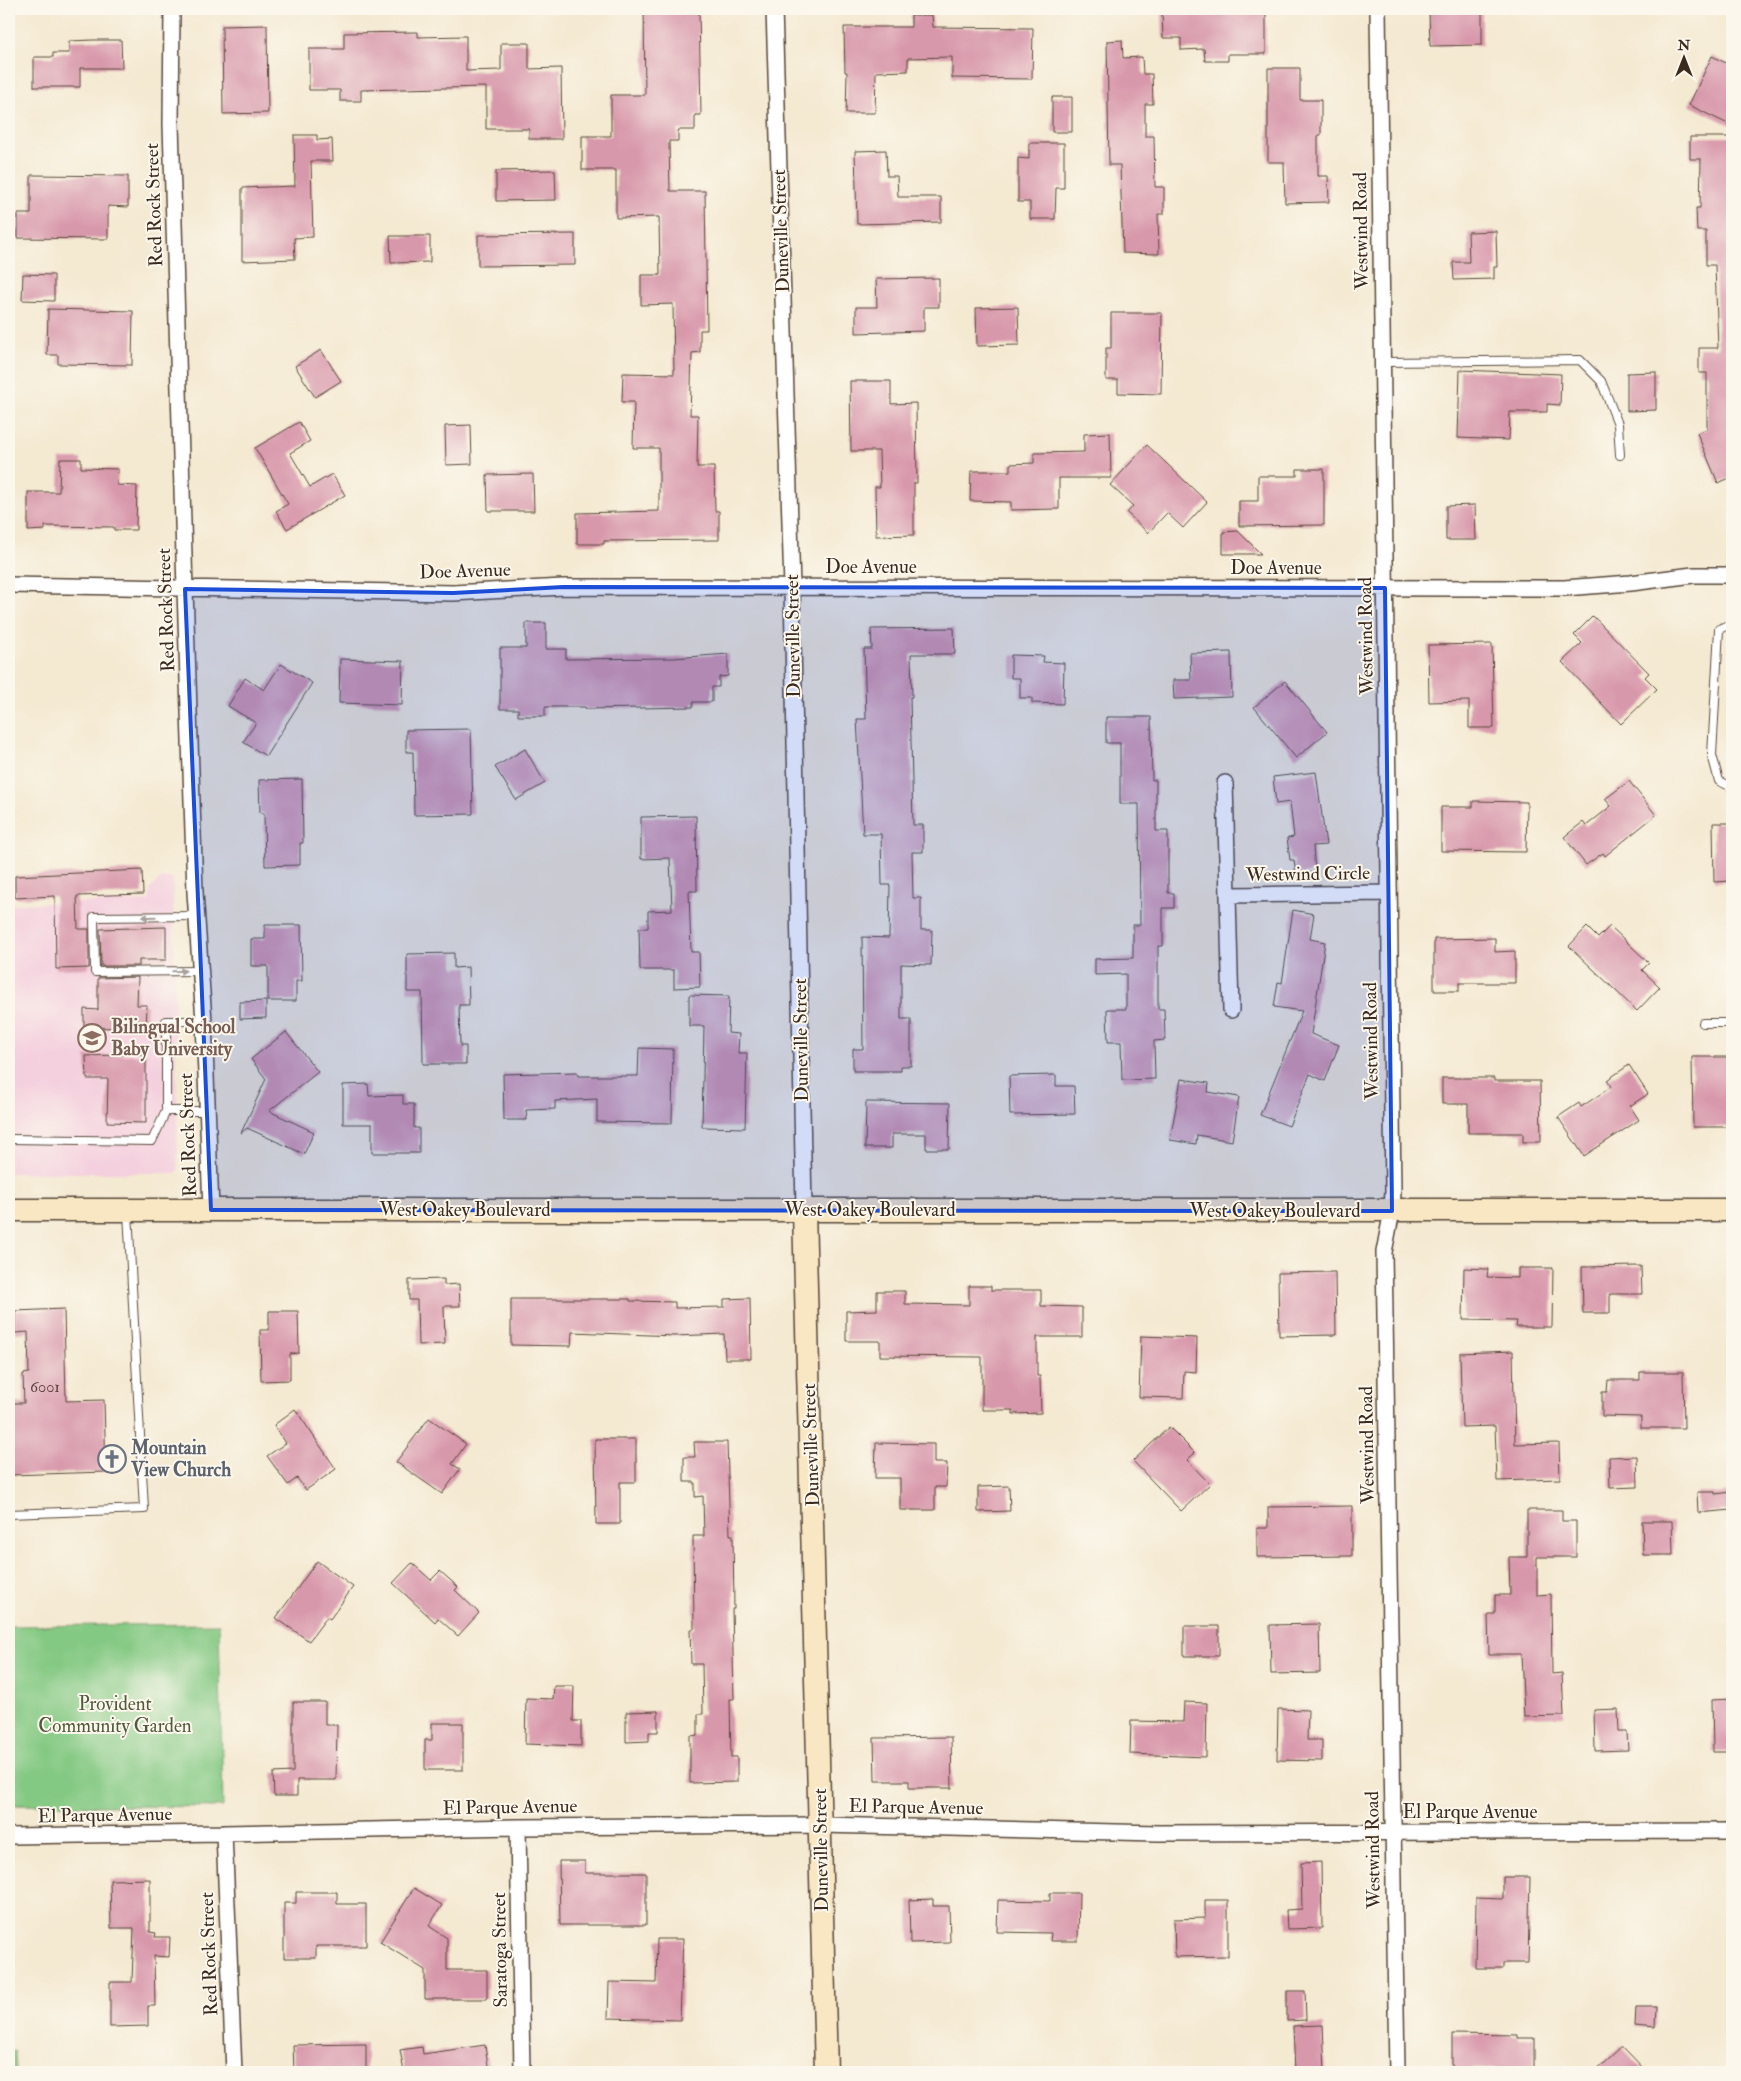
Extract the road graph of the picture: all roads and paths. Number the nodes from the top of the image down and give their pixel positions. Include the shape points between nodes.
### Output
1 (172, 9) edge
2 (774, 9) edge
3 (1378, 9) edge
4 (1382, 362) junction
5 (1620, 455) dead end
6 (1732, 575) edge
7 (9, 585) edge
8 (792, 587) junction
9 (1385, 588) junction
10 (185, 589) junction
11 (1732, 626) edge
12 (1225, 783) dead end
13 (1732, 787) edge
14 (1389, 893) junction
15 (1228, 895) junction
16 (197, 916) junction
17 (200, 971) junction
18 (1231, 1010) dead end
19 (204, 1021) junction
20 (1703, 1023) dead end
21 (1732, 1024) edge
22 (166, 1111) junction
23 (207, 1111) junction
24 (9, 1139) edge
25 (9, 1210) edge
26 (128, 1210) junction
27 (211, 1210) junction
28 (804, 1210) junction
29 (1392, 1211) junction
30 (1732, 1211) edge
31 (9, 1514) edge
32 (821, 1825) junction
33 (518, 1826) junction
34 (1732, 1831) edge
35 (1393, 1832) junction
36 (224, 1834) junction
37 (9, 1836) edge
38 (234, 2072) edge
39 (522, 2072) edge
40 (826, 2072) edge
41 (1397, 2072) edge

1 - 10 street, Red Rock Street via 171,124
2 - 8 street, Duneville Street
3 - 4 street, Westwind Road
4 - 5 lane via 1580,360 1600,381 1618,424
4 - 9 street, Westwind Road
6 - 9 street, Doe Avenue via 1693,575 1564,588
7 - 10 street, Doe Avenue
8 - 9 street, Doe Avenue
8 - 10 street, Doe Avenue via 563,587 453,593
8 - 28 street, Duneville Street
9 - 14 street, Westwind Road
10 - 16 street, Red Rock Street
11 - 13 lane via 1719,629 1712,755 1719,781
12 - 15 street, Westwind Circle
14 - 15 street, Westwind Circle
14 - 29 street, Westwind Road
15 - 18 street, Westwind Circle
16 - 17 street, Red Rock Street
16 -> 17 lane via 94,917 95,972
17 - 19 street, Red Rock Street
19 - 22 lane via 166,1021
19 - 23 street, Red Rock Street
20 - 21 lane
22 - 23 lane
22 - 24 lane via 152,1141
23 - 27 street, Red Rock Street
25 - 26 main road, West Oakey Boulevard
26 - 27 main road, West Oakey Boulevard
26 - 31 lane via 144,1510
27 - 28 main road, West Oakey Boulevard
28 - 29 main road, West Oakey Boulevard
28 - 32 main road, Duneville Street
29 - 30 main road, West Oakey Boulevard
29 - 35 street, Westwind Road via 1384,1252
32 - 33 street, El Parque Avenue
32 - 35 street, El Parque Avenue via 1158,1833
32 - 40 main road, Duneville Street
33 - 36 street, El Parque Avenue
33 - 39 street, Saratoga Street
34 - 35 street, El Parque Avenue
35 - 41 street, Westwind Road
36 - 37 street, El Parque Avenue
36 - 38 street, Red Rock Street

